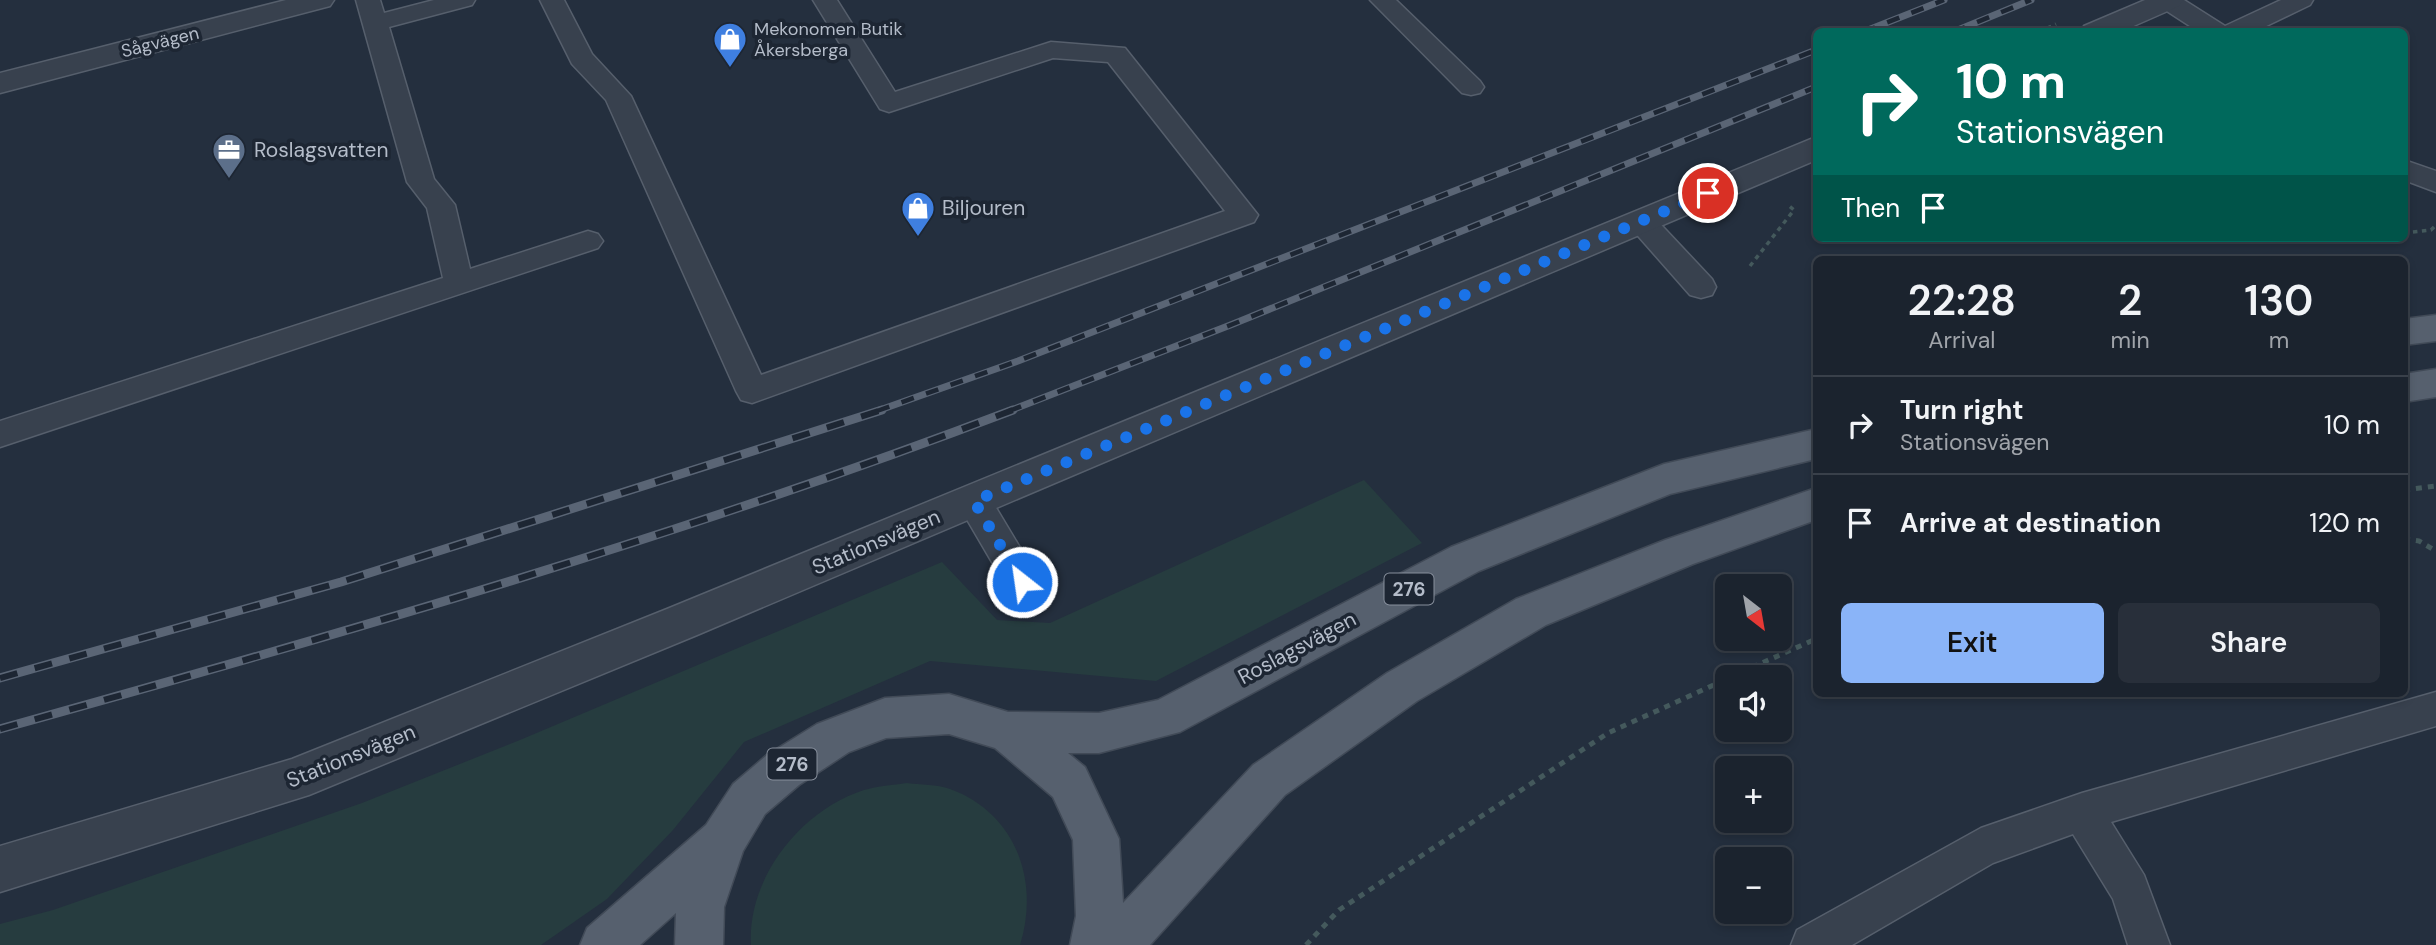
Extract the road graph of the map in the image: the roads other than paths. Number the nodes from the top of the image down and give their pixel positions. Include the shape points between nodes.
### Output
1 (320, 0) edge
2 (463, 0) edge
3 (552, 0) edge
4 (825, 0) edge
5 (1382, 0) edge
6 (2169, 0) edge
7 (2301, 0) edge
8 (264, 8) edge
9 (372, 12) edge
10 (2103, 28) edge
11 (2211, 28) edge
12 (2241, 28) edge
13 (0, 83) edge
14 (1471, 87) dead end
15 (1813, 149) edge
16 (2408, 171) edge
17 (2436, 182) edge
18 (1641, 221) junction
19 (588, 241) dead end
20 (459, 284) junction
21 (1701, 287) dead end
22 (2436, 328) edge
23 (2408, 332) edge
24 (2436, 383) edge
25 (2408, 387) edge
26 (0, 434) edge
27 (1813, 445) edge
28 (974, 501) junction
29 (1813, 506) edge
30 (1022, 582) dead end
31 (2436, 709) edge
32 (1009, 732) junction
33 (2082, 811) junction
34 (723, 840) junction
35 (0, 869) edge
36 (604, 945) edge
37 (699, 945) edge
38 (1094, 945) edge
39 (1117, 945) edge
40 (1812, 945) edge
41 (2149, 945) edge

1 - 8 street, Sågvägen
2 - 9 lane
3 - 4 lane via 580,58 618,96 752,391 1244,215 1116,54 1051,50 889,103
5 - 14 lane
6 - 10 street
6 - 11 lane
7 - 12 lane
8 - 13 street, Sågvägen
9 - 20 lane via 421,183 441,205
15 - 18 street, Stationsvägen
16 - 17 lane
18 - 21 lane
18 - 28 street, Stationsvägen
19 - 20 lane
20 - 26 lane
22 - 23 main road
24 - 25 main road
27 - 32 main road, Roslagsvägen / 276 via 1664,480 1465,559 1165,718 1099,733
28 - 30 lane
28 - 35 street, Stationsvägen via 293,780
29 - 39 main road via 1679,552 1531,612 1402,687 1269,780
31 - 33 lane
32 - 34 main road, Roslagsvägen / 276 via 949,714 885,718 833,738 783,771 749,799
32 - 38 main road, Roslagsvägen / 276 via 1069,782 1096,839 1100,916
33 - 40 lane via 1981,848
33 - 41 lane via 2130,889
34 - 36 main road, Roslagsvägen / 276
34 - 37 main road, Roslagsvägen / 276 via 699,908

